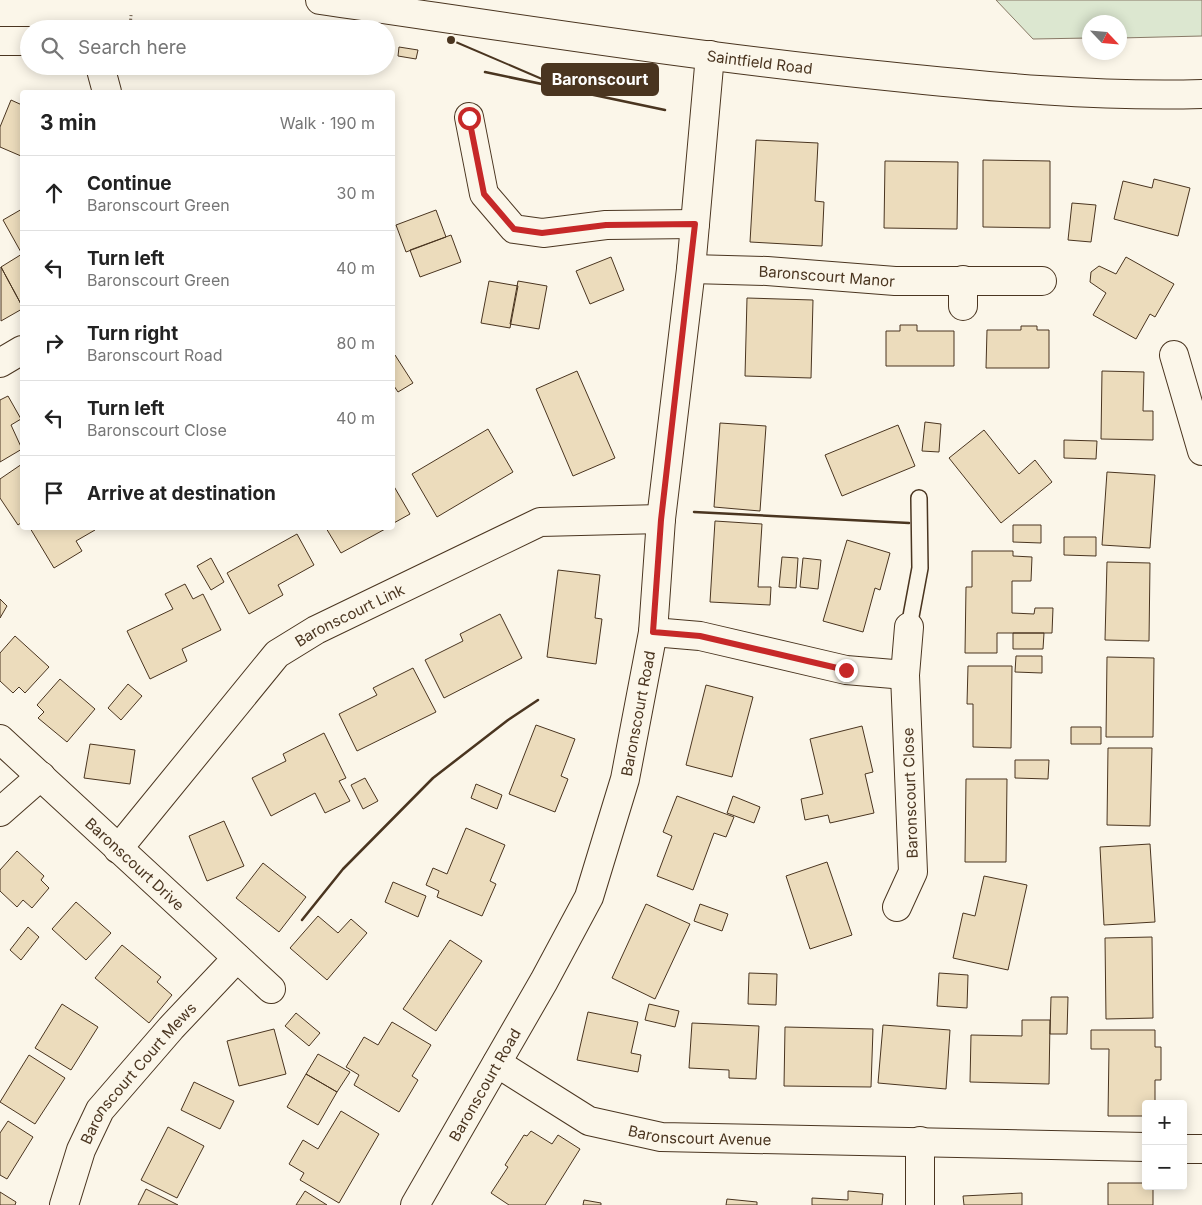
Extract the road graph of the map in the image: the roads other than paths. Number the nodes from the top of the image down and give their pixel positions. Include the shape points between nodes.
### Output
1 (320, 0) edge
2 (20, 41) edge
3 (0, 42) edge
4 (710, 55) junction
5 (102, 75) edge
6 (106, 90) edge
7 (1202, 94) edge
8 (469, 118) dead end
9 (695, 224) junction
10 (691, 269) junction
11 (1042, 281) dead end
12 (20, 351) edge
13 (1174, 355) dead end
14 (0, 363) edge
15 (1202, 451) edge
16 (920, 498) dead end
17 (661, 520) junction
18 (909, 627) joint
19 (653, 632) junction
20 (905, 675) junction
21 (0, 739) edge
22 (42, 776) junction
23 (0, 812) edge
24 (118, 849) junction
25 (897, 908) dead end
26 (237, 958) junction
27 (271, 989) dead end
28 (497, 1063) junction
29 (920, 1141) junction
30 (1142, 1147) edge
31 (1187, 1148) edge
32 (1202, 1149) edge
33 (64, 1205) edge
34 (415, 1205) edge
35 (920, 1205) edge

1 - 4 main road, Saintfield Road
2 - 3 main road
4 - 7 main road, Saintfield Road via 957,84 1061,91
4 - 9 main road, Baronscourt Road
5 - 6 main road
8 - 9 main road via 484,194 514,229 542,233 606,225
9 - 10 main road, Baronscourt Road
10 - 11 main road, Baronscourt Manor via 768,271 895,281 963,293
10 - 17 main road, Baronscourt Road
12 - 14 main road
13 - 15 main road
16 - 18 lane via 920,568
17 - 19 main road, Baronscourt Road
17 - 24 main road, Baronscourt Link via 540,522 316,630 277,654
18 - 20 main road, Baronscourt Close
19 - 20 main road via 700,636 846,670
19 - 28 main road, Baronscourt Road via 625,779 590,897
20 - 25 main road, Baronscourt Close via 913,872
21 - 22 main road, Baronscourt Drive
22 - 23 main road
22 - 24 main road, Baronscourt Drive
24 - 26 main road, Baronscourt Drive
26 - 27 main road, Baronscourt Drive
26 - 33 main road, Baronscourt Court Mews via 100,1110 81,1150
28 - 29 main road, Baronscourt Avenue via 589,1121 662,1137
28 - 34 main road, Baronscourt Road
29 - 30 main road, Baronscourt Avenue
29 - 35 main road
31 - 32 main road

